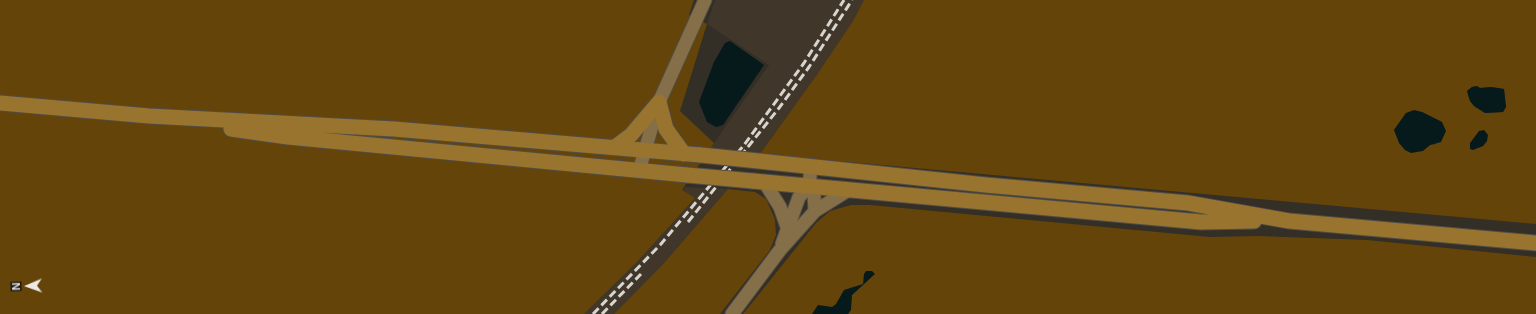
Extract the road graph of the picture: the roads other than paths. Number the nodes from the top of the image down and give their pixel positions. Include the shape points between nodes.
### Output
1 (705, 0) edge
2 (659, 102) junction
3 (0, 103) edge
4 (149, 116) junction
5 (615, 147) junction
6 (645, 150) junction
7 (684, 154) junction
8 (811, 167) junction
9 (639, 170) junction
10 (759, 182) junction
11 (809, 186) junction
12 (847, 191) junction
13 (815, 211) junction
14 (1290, 221) junction
15 (787, 227) junction
16 (1536, 243) edge
17 (780, 250) junction
18 (732, 314) edge

1 - 2 main road
2 - 5 main road via 631,135
2 - 6 main road
2 - 7 main road via 666,129
3 - 4 main road
4 - 5 main road via 387,129
4 - 9 main road via 288,137
5 - 6 main road
6 - 7 main road
6 - 9 main road
7 - 8 main road, bridge
8 - 11 main road
8 - 14 main road via 1188,203
9 - 10 main road, bridge
10 - 11 main road
10 - 15 main road via 780,206
11 - 12 main road
11 - 13 main road via 814,195
11 - 15 main road via 799,197
12 - 13 main road
12 - 14 main road via 1201,222
13 - 17 main road
14 - 16 main road
15 - 17 main road
17 - 18 main road

